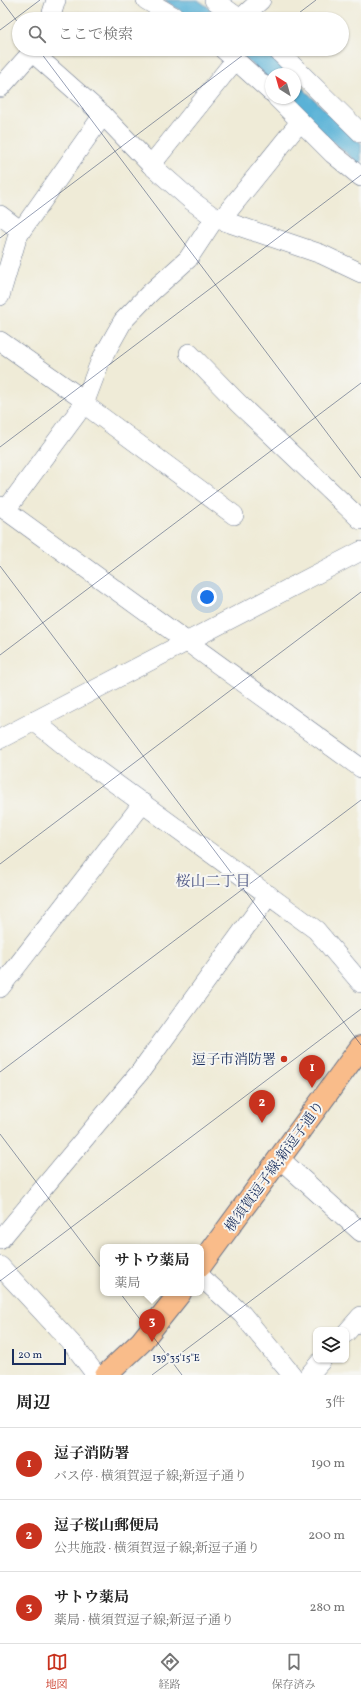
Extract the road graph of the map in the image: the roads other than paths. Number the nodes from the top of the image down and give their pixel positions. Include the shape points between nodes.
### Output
1 (56, 0) edge
2 (146, 0) edge
3 (214, 0) edge
4 (261, 0) edge
5 (52, 12) edge
6 (166, 12) edge
7 (230, 12) edge
8 (248, 12) edge
9 (28, 56) edge
10 (39, 56) edge
11 (228, 56) edge
12 (231, 56) edge
13 (283, 56) edge
14 (265, 87) edge
15 (0, 88) edge
16 (282, 104) edge
17 (103, 115) junction
18 (300, 122) junction
19 (361, 133) edge
20 (151, 165) junction
21 (361, 176) edge
22 (0, 215) edge
23 (218, 219) junction
24 (21, 231) junction
25 (361, 273) edge
26 (0, 296) edge
27 (0, 341) edge
28 (189, 353) dead end
29 (84, 404) junction
30 (3, 508) edge
31 (234, 515) dead end
32 (361, 520) edge
33 (361, 551) edge
34 (186, 641) junction
35 (34, 721) junction
36 (0, 739) edge
37 (361, 768) edge
38 (143, 803) junction
39 (269, 895) junction
40 (361, 983) edge
41 (0, 988) edge
42 (361, 1047) edge
43 (279, 1158) junction
44 (361, 1232) edge
45 (0, 1240) edge
46 (204, 1261) edge
47 (0, 1266) edge
48 (204, 1280) edge
49 (178, 1296) edge
50 (361, 1316) edge
51 (349, 1330) edge
52 (319, 1363) edge
53 (96, 1375) edge
54 (106, 1375) edge
55 (292, 1375) edge
56 (309, 1375) edge

1 - 5 street
2 - 6 street
3 - 7 street
4 - 8 street
9 - 15 street
10 - 17 street
11 - 20 street
12 - 14 street
13 - 19 street
16 - 18 street
17 - 20 street
17 - 24 street
18 - 21 street via 333,154
18 - 23 street
20 - 23 street via 192,201
22 - 24 street
23 - 25 street via 321,254
23 - 29 street via 188,259 123,321 100,362
24 - 26 street
27 - 29 street via 78,396
28 - 32 street
29 - 30 street
29 - 31 street
30 - 34 street
33 - 34 street
34 - 35 street
34 - 37 street
35 - 36 street
35 - 38 street
38 - 39 street
38 - 41 street
39 - 40 street via 316,930
39 - 45 street via 140,1072
42 - 43 main road, 横須賀逗子線;新逗子通り
43 - 44 street
43 - 46 main road, 横須賀逗子線;新逗子通り
47 - 53 street via 75,1347
48 - 55 street via 242,1314
49 - 54 main road via 141,1342
50 - 51 street
52 - 56 street

